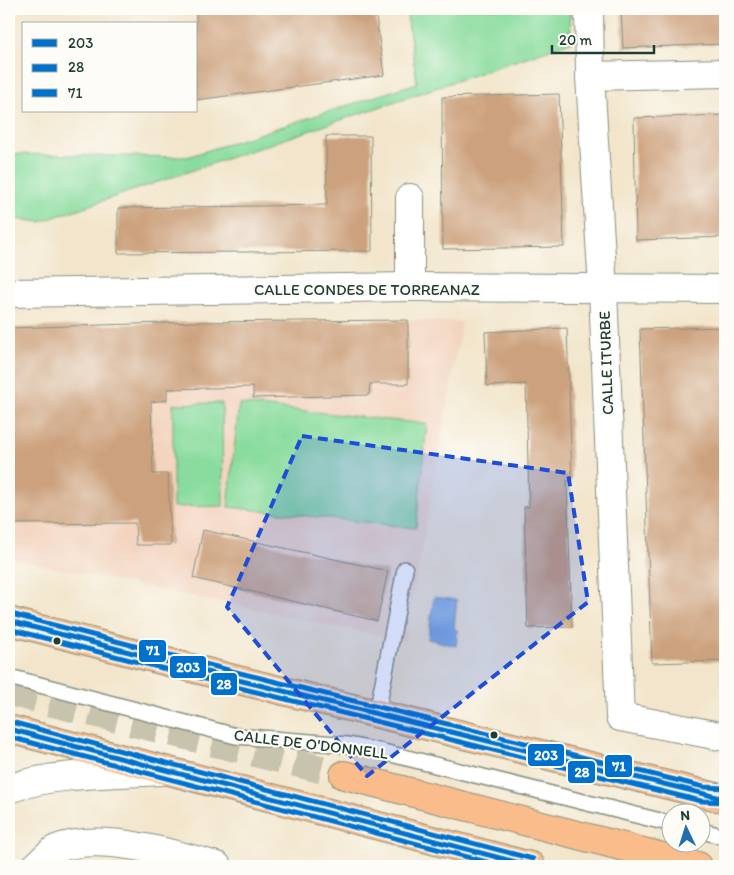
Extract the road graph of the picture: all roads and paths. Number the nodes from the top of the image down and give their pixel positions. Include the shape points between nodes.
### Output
1 (589, 9) edge
2 (725, 73) edge
3 (590, 76) junction
4 (410, 198) dead end
5 (410, 287) junction
6 (602, 289) junction
7 (725, 289) edge
8 (9, 293) edge
9 (405, 569) dead end
10 (9, 621) edge
11 (9, 677) edge
12 (377, 713) junction
13 (9, 729) edge
14 (725, 737) edge
15 (168, 770) junction
16 (344, 775) tunnel mouth
17 (9, 789) edge
18 (725, 800) edge
19 (662, 821) edge
20 (712, 834) edge
21 (725, 837) edge
22 (36, 866) edge
23 (218, 866) edge
24 (531, 866) edge
25 (698, 866) edge

1 - 3 street, CALLE ITURBE
2 - 3 street
3 - 6 street, CALLE ITURBE
4 - 5 street
5 - 6 street, CALLE CONDES DE TORREANAZ
5 - 8 street, CALLE CONDES DE TORREANAZ
6 - 7 street, CALLE CONDES DE TORREANAZ
6 - 14 street, CALLE ITURBE via 620,717
9 - 12 lane
10 - 12 main road
11 - 19 lane, CALLE DE O'DONNELL via 236,736 379,750
12 - 18 main road
13 - 15 main road
15 - 17 street via 69,777
15 - 24 main road
16 - 25 main road, CALLE DE O'DONNELL
20 - 21 lane
22 - 23 street via 54,849 87,841 159,850

